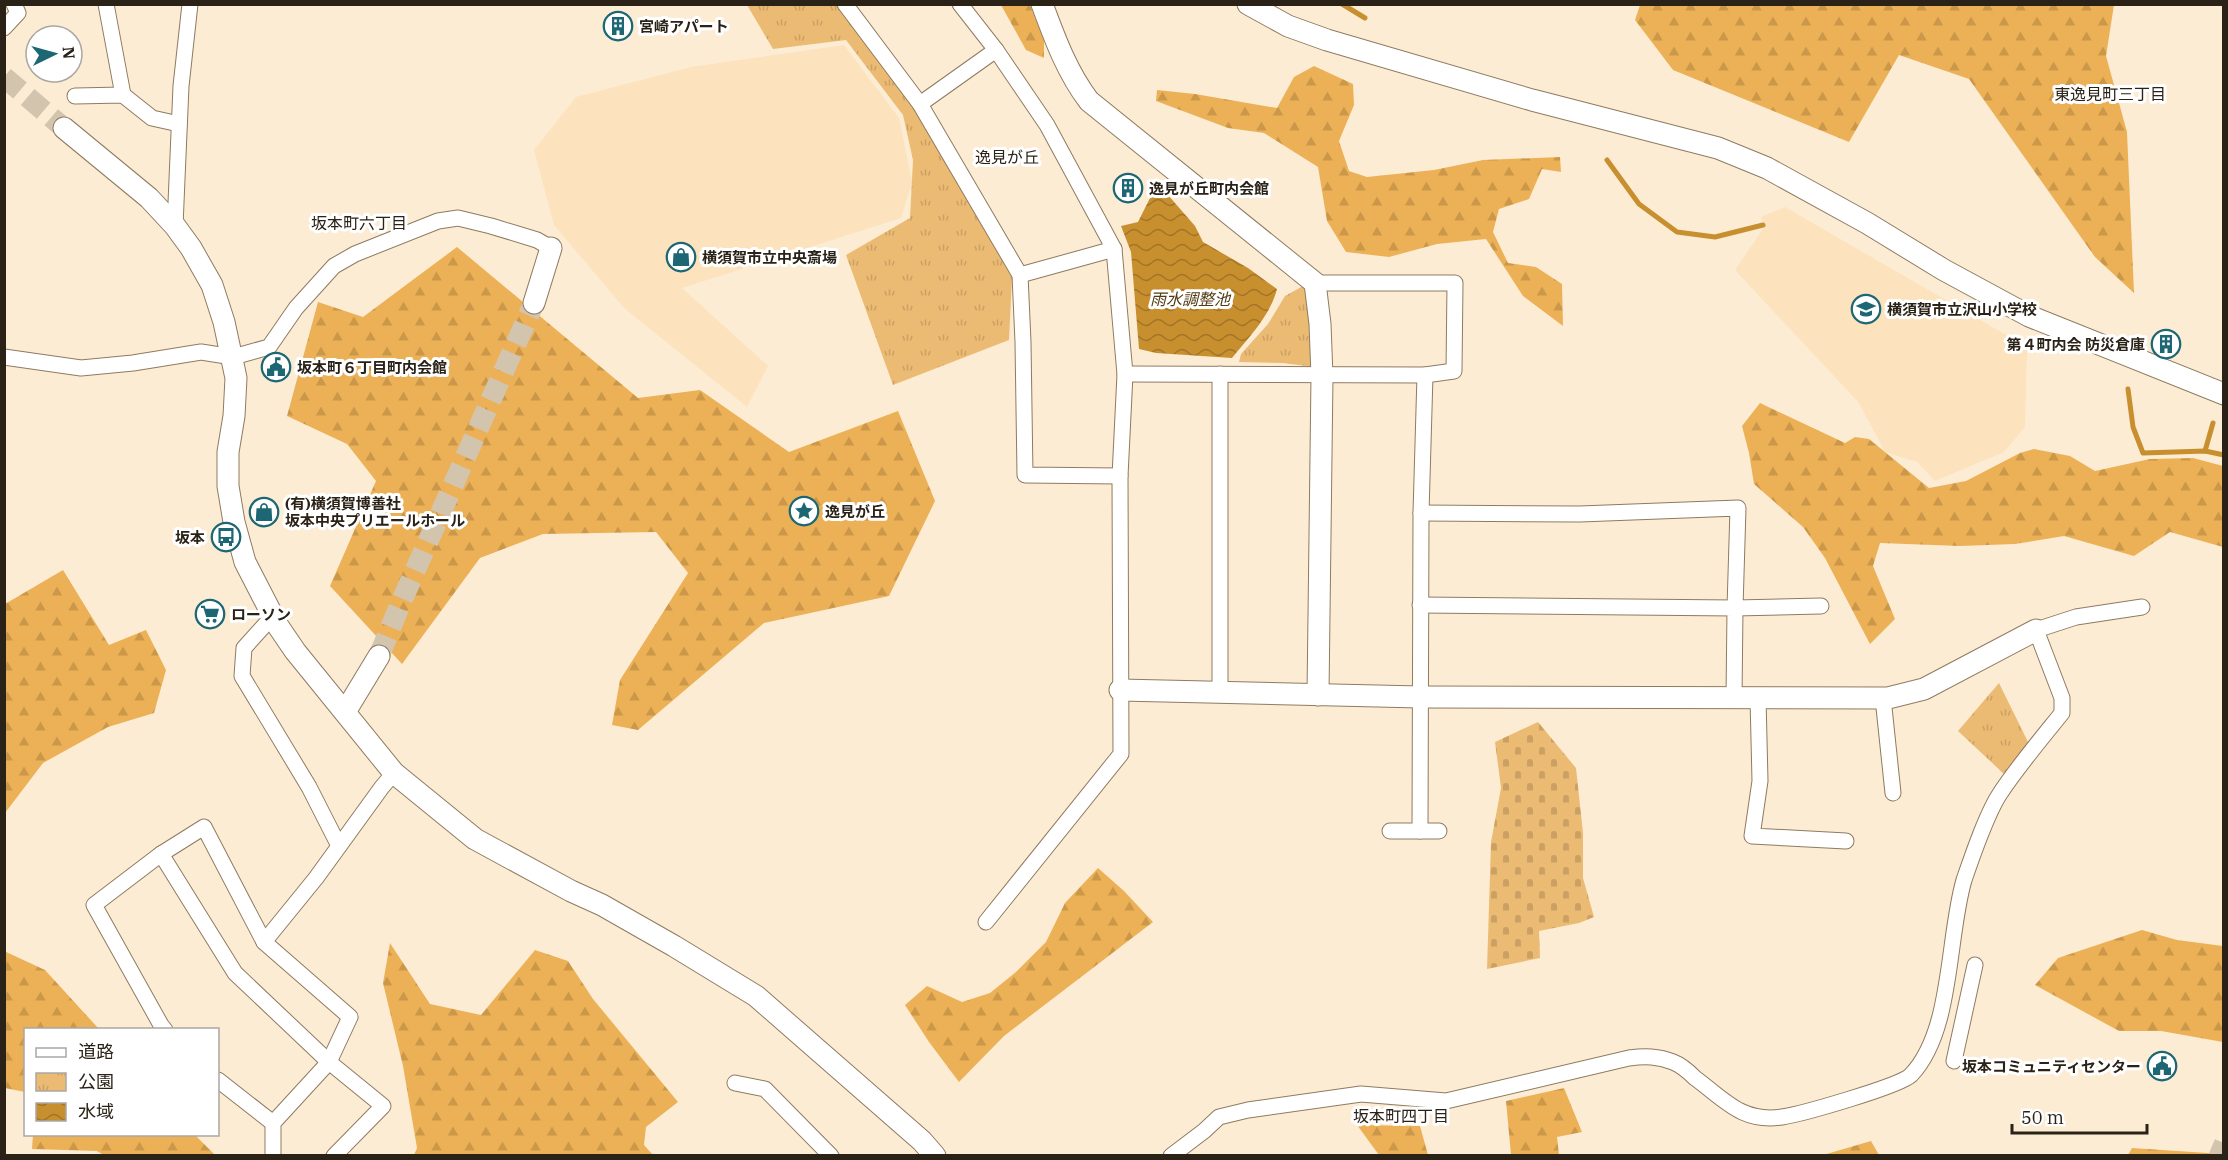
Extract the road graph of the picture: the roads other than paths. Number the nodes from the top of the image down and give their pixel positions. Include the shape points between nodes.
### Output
1 (14, 4) edge
2 (106, 4) edge
3 (190, 4) edge
4 (845, 4) edge
5 (960, 4) edge
6 (1042, 4) edge
7 (1248, 4) edge
8 (4, 28) edge
9 (996, 50) junction
10 (75, 96) dead end
11 (123, 96) junction
12 (920, 104) junction
13 (179, 124) junction
14 (64, 128) tunnel mouth
15 (175, 226) junction
16 (551, 248) joint
17 (1114, 249) junction
18 (1020, 275) junction
19 (1315, 283) junction
20 (534, 303) tunnel mouth
21 (4, 357) edge
22 (233, 357) junction
23 (1125, 374) junction
24 (1220, 374) junction
25 (1425, 375) junction
26 (1322, 376) junction
27 (2223, 394) edge
28 (1120, 477) junction
29 (1421, 513) junction
30 (1420, 605) junction
31 (1821, 606) dead end
32 (2142, 607) dead end
33 (1735, 608) junction
34 (272, 617) junction
35 (2036, 630) junction
36 (379, 656) tunnel mouth
37 (1120, 690) junction
38 (1220, 691) junction
39 (1318, 695) junction
40 (1420, 697) junction
41 (1758, 698) junction
42 (1884, 698) junction
43 (1734, 699) junction
44 (345, 712) junction
45 (394, 774) junction
46 (1893, 793) dead end
47 (1390, 831) dead end
48 (1420, 831) junction
49 (1439, 831) dead end
50 (1846, 842) dead end
51 (339, 846) junction
52 (161, 854) junction
53 (986, 922) dead end
54 (264, 942) junction
55 (1975, 965) dead end
56 (164, 1028) edge
57 (1954, 1061) dead end
58 (329, 1062) junction
59 (219, 1081) edge
60 (735, 1083) dead end
61 (273, 1123) junction
62 (933, 1154) edge
63 (273, 1155) edge
64 (334, 1155) edge
65 (831, 1155) edge
66 (1171, 1155) edge

1 - 8 street via 18,13
2 - 11 street
3 - 13 street
4 - 12 street
5 - 9 street
6 - 19 street via 1060,53 1089,101
7 - 27 street via 1288,26 1327,40 1532,100 1718,148 1767,168 2029,316
9 - 12 street
9 - 17 street via 1047,125
10 - 11 street
11 - 13 street via 152,118
12 - 18 street
13 - 15 street
14 - 15 street via 149,198
15 - 22 street via 212,285
16 - 20 street
16 - 22 street via 480,223 458,218 438,221 334,266 296,308 269,347
17 - 18 street
17 - 23 street
18 - 28 street via 1024,475
19 - 25 street via 1455,283 1454,371
19 - 26 street
21 - 22 street via 81,368 201,352
22 - 34 street via 236,378 228,486 245,562
23 - 24 street
23 - 28 street
24 - 26 street
24 - 38 street
25 - 26 street
25 - 29 street
26 - 39 street
28 - 37 street
29 - 30 street
29 - 33 street via 1580,514 1738,508
30 - 33 street
30 - 40 street
31 - 33 street
32 - 35 street via 2076,617
33 - 43 street
34 - 44 street
34 - 51 street via 244,648 242,676 309,787
35 - 42 street via 1924,689
35 - 66 street via 2062,698 2062,713 2000,794 1979,840 1964,881 1953,931 1942,1015 1926,1054 1910,1076 1861,1096 1783,1117 1761,1118 1743,1114 1676,1063 1653,1056 1629,1058 1446,1101 1361,1094 1248,1110 1219,1117
36 - 44 street
37 - 38 street
37 - 53 street via 1121,754
38 - 39 street
39 - 40 street
40 - 43 street
40 - 48 street
41 - 42 street
41 - 43 street
41 - 50 street via 1760,781 1752,836
42 - 46 street
44 - 45 street
45 - 51 street
45 - 62 street via 482,844 602,905 756,996
47 - 48 street
48 - 49 street
51 - 54 street
52 - 54 street via 204,827
52 - 56 street via 94,905
52 - 58 street via 235,974
54 - 58 street via 350,1017
55 - 57 street
58 - 61 street
58 - 64 street via 383,1106
59 - 61 street
60 - 65 street via 765,1089
61 - 63 street

